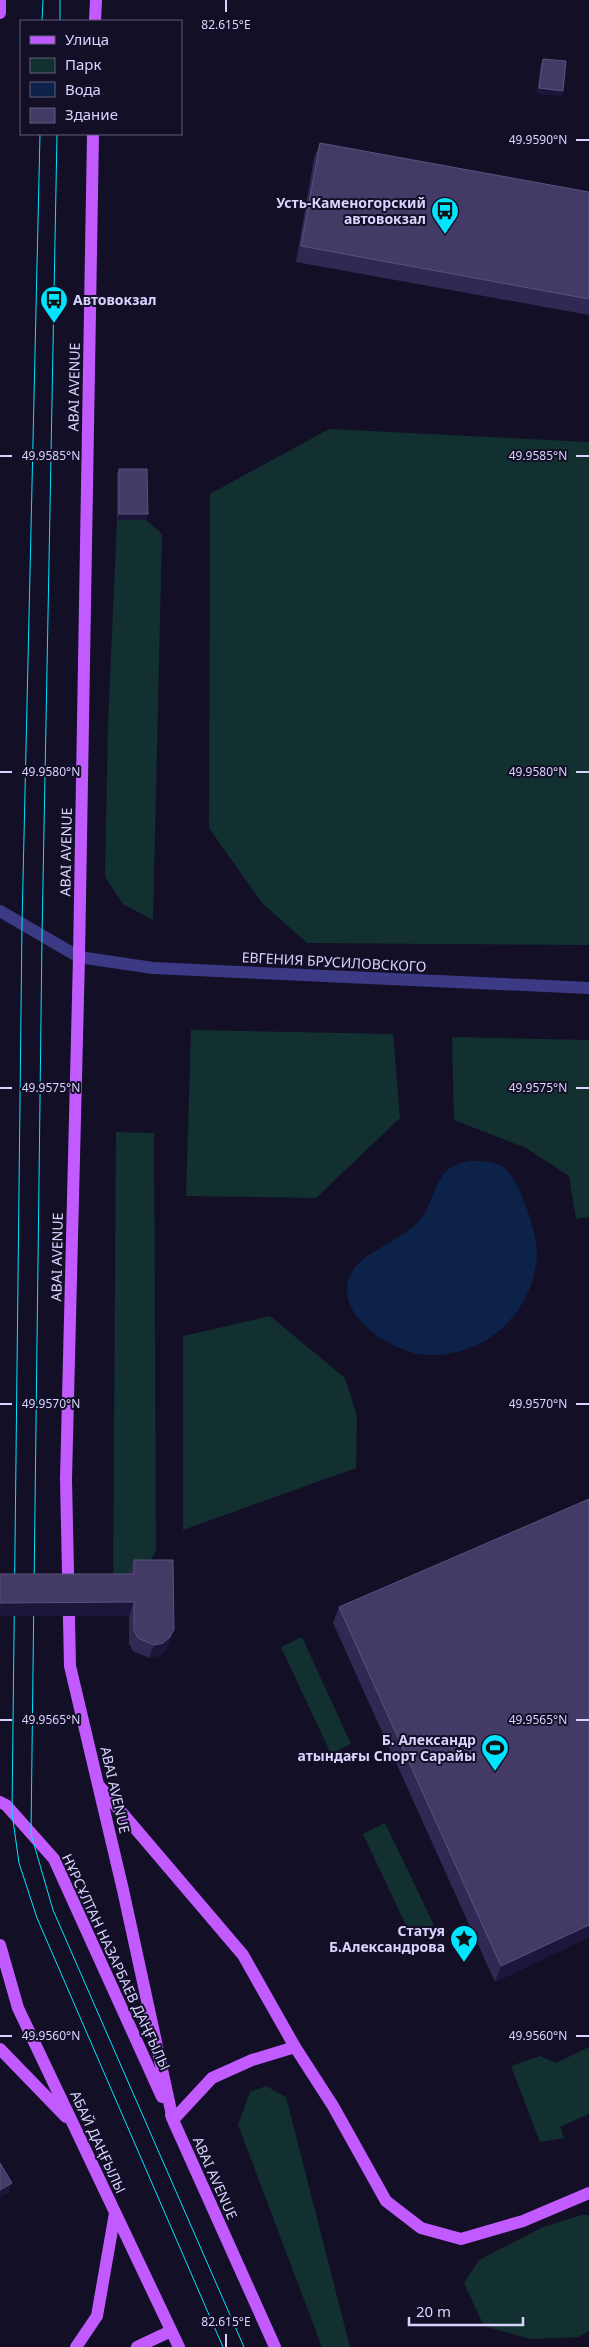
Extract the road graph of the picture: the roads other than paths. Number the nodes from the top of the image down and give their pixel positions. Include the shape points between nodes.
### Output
1 (0, 0) edge
2 (96, 0) edge
3 (0, 13) edge
4 (95, 20) edge
5 (94, 135) edge
6 (0, 911) edge
7 (79, 957) junction
8 (589, 988) edge
9 (98, 1784) junction
10 (0, 1802) edge
11 (0, 1946) edge
12 (296, 2047) junction
13 (0, 2049) edge
14 (173, 2120) junction
15 (73, 2125) junction
16 (589, 2193) edge
17 (115, 2213) junction
18 (171, 2331) junction
19 (76, 2347) edge
20 (137, 2347) edge
21 (178, 2347) edge
22 (275, 2347) edge

1 - 3 main road
2 - 4 main road
5 - 7 main road, ABAI AVENUE
6 - 7 street
7 - 8 street, ЕВГЕНИЯ БРУСИЛОВСКОГО via 153,968
7 - 9 main road, ABAI AVENUE via 66,1479 70,1666
9 - 12 main road via 243,1954
9 - 14 main road, ABAI AVENUE
10 - 14 main road, НҰРСҰЛТАН НАЗАРБАЕВ ДАҢҒЫЛЫ via 54,1859
11 - 15 main road, АБАЙ ДАҢҒЫЛЫ via 18,2008
12 - 14 main road via 252,2060 212,2078
12 - 16 main road via 386,2201 421,2228 461,2239 523,2221
13 - 15 main road
14 - 22 main road, ABAI AVENUE
15 - 17 main road, АБАЙ ДАҢҒЫЛЫ
17 - 18 main road, АБАЙ ДАҢҒЫЛЫ
17 - 19 main road via 97,2316
18 - 20 main road
18 - 21 main road, АБАЙ ДАҢҒЫЛЫ

